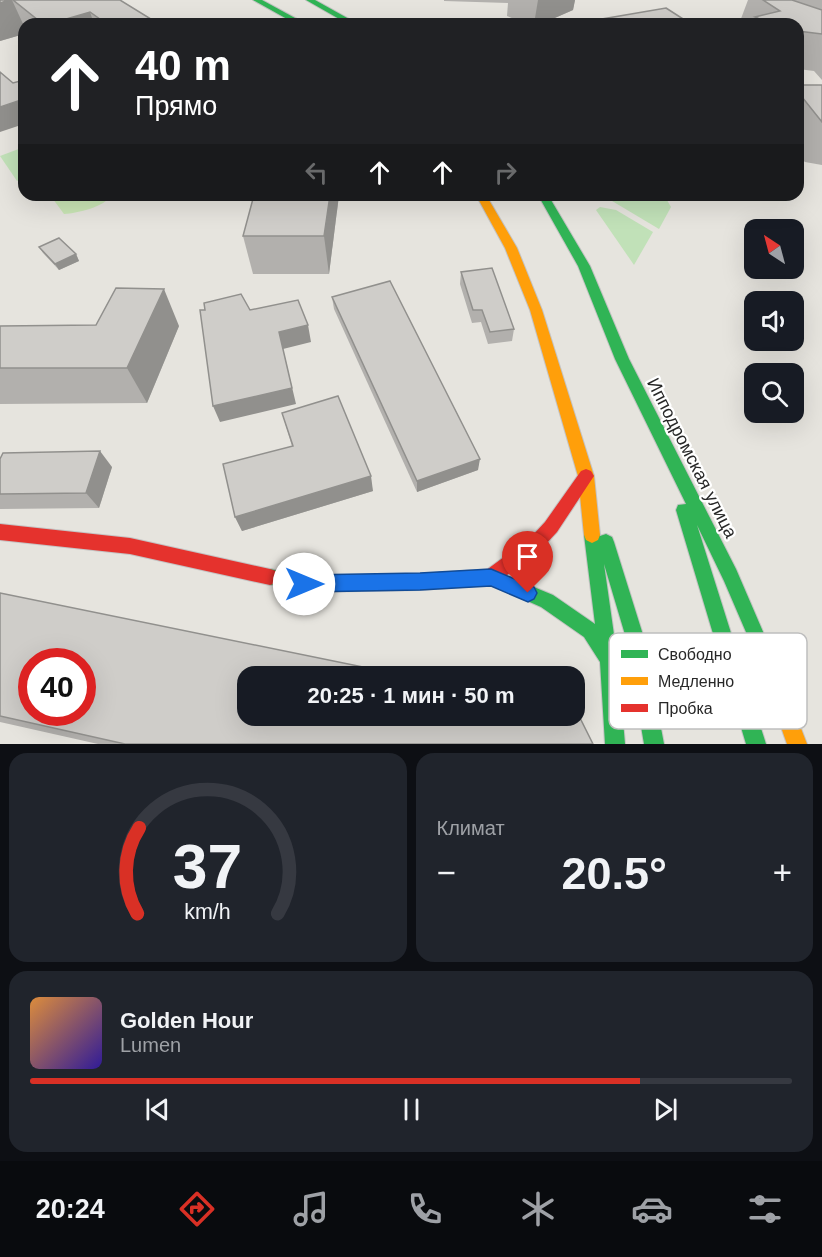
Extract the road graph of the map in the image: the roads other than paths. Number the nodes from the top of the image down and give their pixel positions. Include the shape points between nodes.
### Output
1 (257, 0) edge
2 (310, 0) edge
3 (291, 18) edge
4 (343, 18) edge
5 (484, 201) edge
6 (546, 201) edge
7 (663, 438) junction
8 (586, 476) junction
9 (0, 532) edge
10 (491, 577) junction
11 (633, 633) edge
12 (722, 633) edge
13 (754, 633) edge
14 (609, 663) joint
15 (614, 729) edge
16 (651, 729) edge
17 (751, 729) edge
18 (791, 729) edge
19 (615, 744) edge
20 (654, 744) edge
21 (756, 744) edge
22 (797, 744) edge

1 - 3 main road
2 - 4 main road
5 - 8 main road via 511,248 536,310
6 - 7 main road, Ипподромская улица via 584,266 622,359
7 - 12 main road
7 - 13 main road, Ипподромская улица
8 - 10 main road via 538,541
8 - 11 main road
8 - 14 main road
9 - 10 main road via 130,546 304,584
10 - 14 main road via 547,601 590,631
15 - 19 main road
16 - 20 main road
17 - 21 main road
18 - 22 main road, Ипподромская улица

